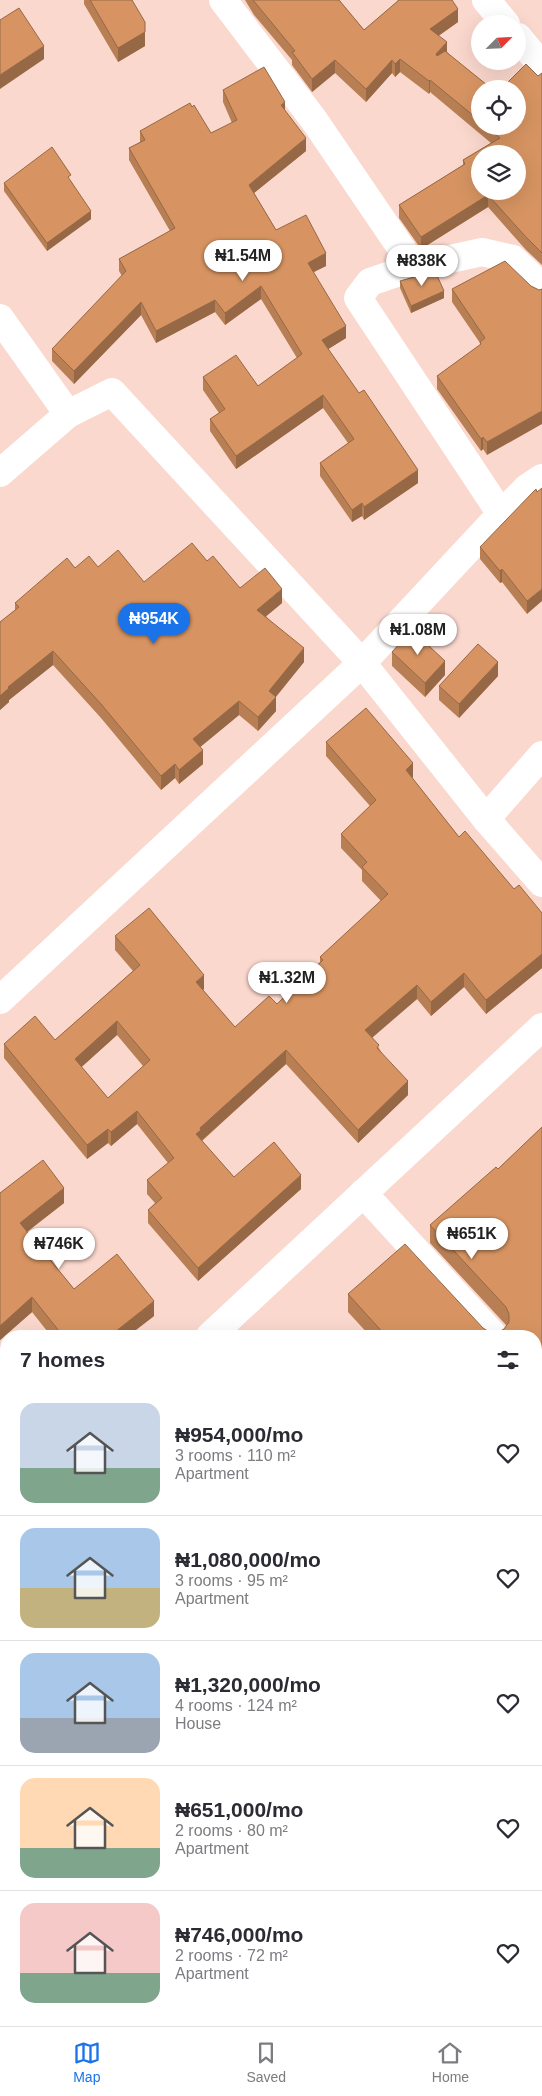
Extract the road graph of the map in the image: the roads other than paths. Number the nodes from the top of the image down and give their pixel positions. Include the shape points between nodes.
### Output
1 (224, 0) edge
2 (486, 0) edge
3 (498, 15) edge
4 (526, 47) edge
5 (542, 66) edge
6 (414, 267) junction
7 (542, 287) edge
8 (0, 318) edge
9 (68, 414) junction
10 (0, 473) edge
11 (542, 478) edge
12 (501, 514) junction
13 (362, 663) junction
14 (542, 755) edge
15 (486, 820) junction
16 (542, 883) edge
17 (0, 1000) edge
18 (542, 1027) edge
19 (364, 1194) junction
20 (217, 1330) edge
21 (489, 1330) edge

1 - 6 street via 314,120
2 - 3 street
4 - 5 street
6 - 7 street via 482,252 513,259
6 - 12 street via 370,282 358,298
8 - 9 street
9 - 10 street
9 - 13 street via 112,392
11 - 12 street
12 - 13 street
13 - 15 street
13 - 17 street
14 - 15 street
15 - 16 street
18 - 19 street
19 - 20 street
19 - 21 street

